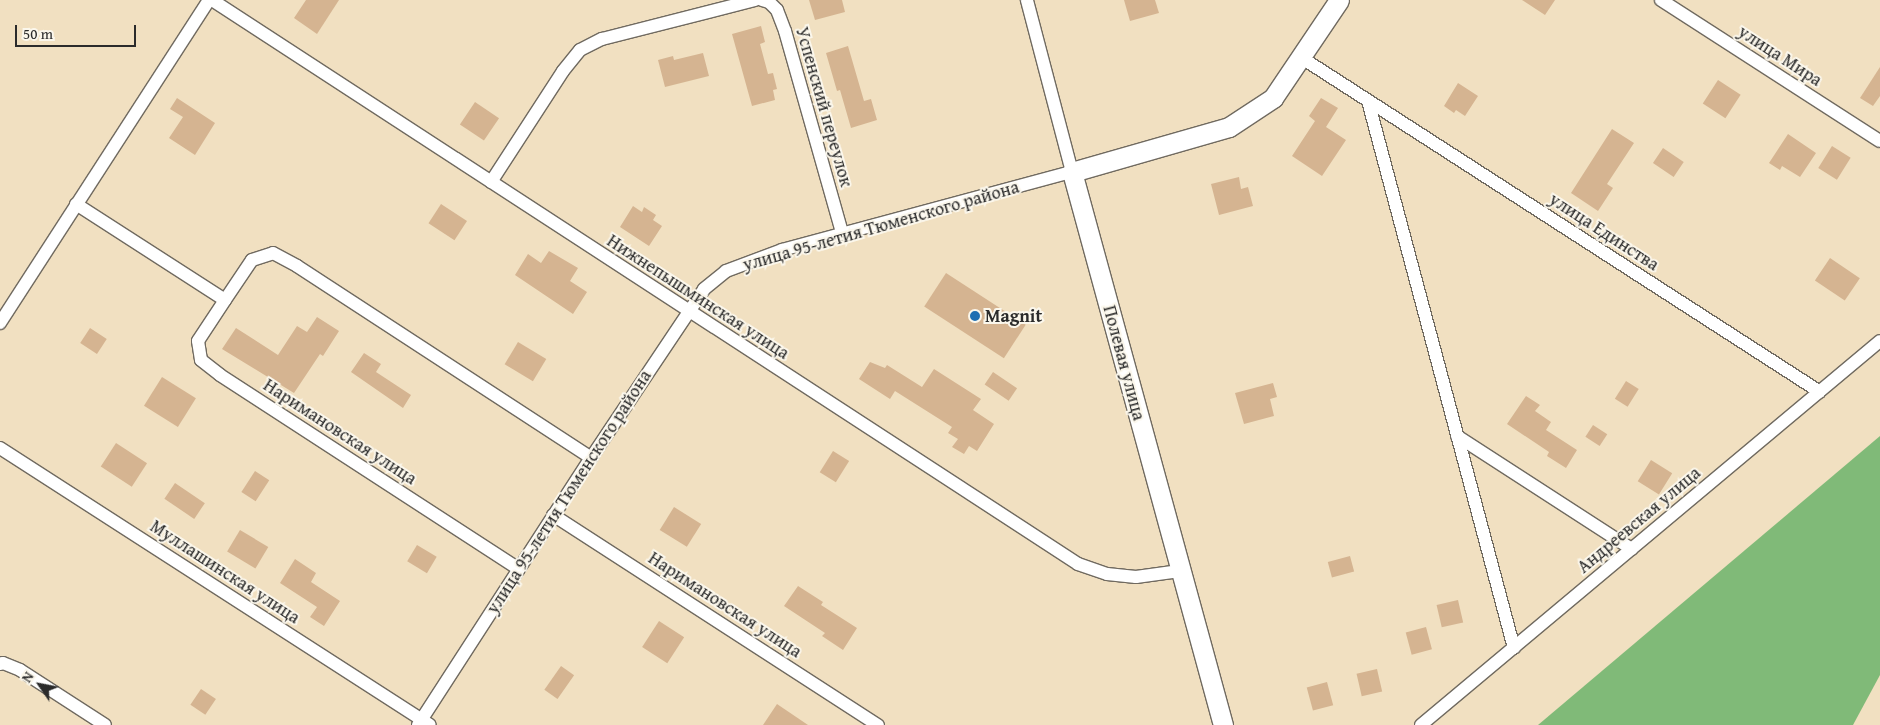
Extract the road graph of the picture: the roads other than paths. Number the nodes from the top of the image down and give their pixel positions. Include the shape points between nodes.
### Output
1 (210, 0) edge
2 (755, 0) edge
3 (762, 0) edge
4 (1027, 0) edge
5 (1339, 0) edge
6 (1661, 0) edge
7 (710, 5) edge
8 (1302, 58) junction
9 (1368, 101) junction
10 (1880, 140) edge
11 (1072, 172) junction
12 (491, 182) junction
13 (76, 204) junction
14 (842, 233) junction
15 (225, 300) junction
16 (687, 311) junction
17 (0, 323) edge
18 (1880, 341) edge
19 (1820, 392) junction
20 (1457, 436) junction
21 (0, 448) edge
22 (591, 458) junction
23 (554, 515) junction
24 (1632, 549) junction
25 (519, 569) junction
26 (1180, 571) junction
27 (1514, 648) junction
28 (0, 664) edge
29 (423, 723) edge
30 (105, 725) edge
31 (878, 725) edge
32 (1223, 725) edge
33 (1421, 725) edge

1 - 12 street, Нижнепышминская улица
1 - 13 street
2 - 7 street
3 - 14 street, Успенский переулок via 770,2 777,10 785,31
4 - 11 street, Полевая улица
5 - 8 street, улица 95-летия Тюменского района
6 - 10 street, улица Мира
7 - 12 street via 602,39 580,50
8 - 9 street, улица Единства
8 - 11 street, улица 95-летия Тюменского района via 1273,98 1229,128
9 - 19 street, улица Единства
9 - 20 street
11 - 14 street, улица 95-летия Тюменского района
11 - 26 street, Полевая улица
12 - 16 street, Нижнепышминская улица
13 - 15 street
13 - 17 street
14 - 16 street, улица 95-летия Тюменского района via 782,250 726,271 704,289
15 - 22 street, Наримановская улица via 252,260 273,253
15 - 25 street, Наримановская улица via 198,341 201,360
16 - 22 street, улица 95-летия Тюменского района
16 - 26 street, Нижнепышминская улица via 1078,564 1107,574 1136,577
18 - 19 street, Андреевская улица
19 - 24 street, Андреевская улица
20 - 24 street
20 - 27 street
21 - 29 street, Муллашинская улица
22 - 23 street, улица 95-летия Тюменского района
23 - 25 street, улица 95-летия Тюменского района
23 - 31 street, Наримановская улица
24 - 27 street, Андреевская улица
25 - 29 street, улица 95-летия Тюменского района
26 - 32 street, Полевая улица
27 - 33 street, Андреевская улица
28 - 30 street via 20,670

